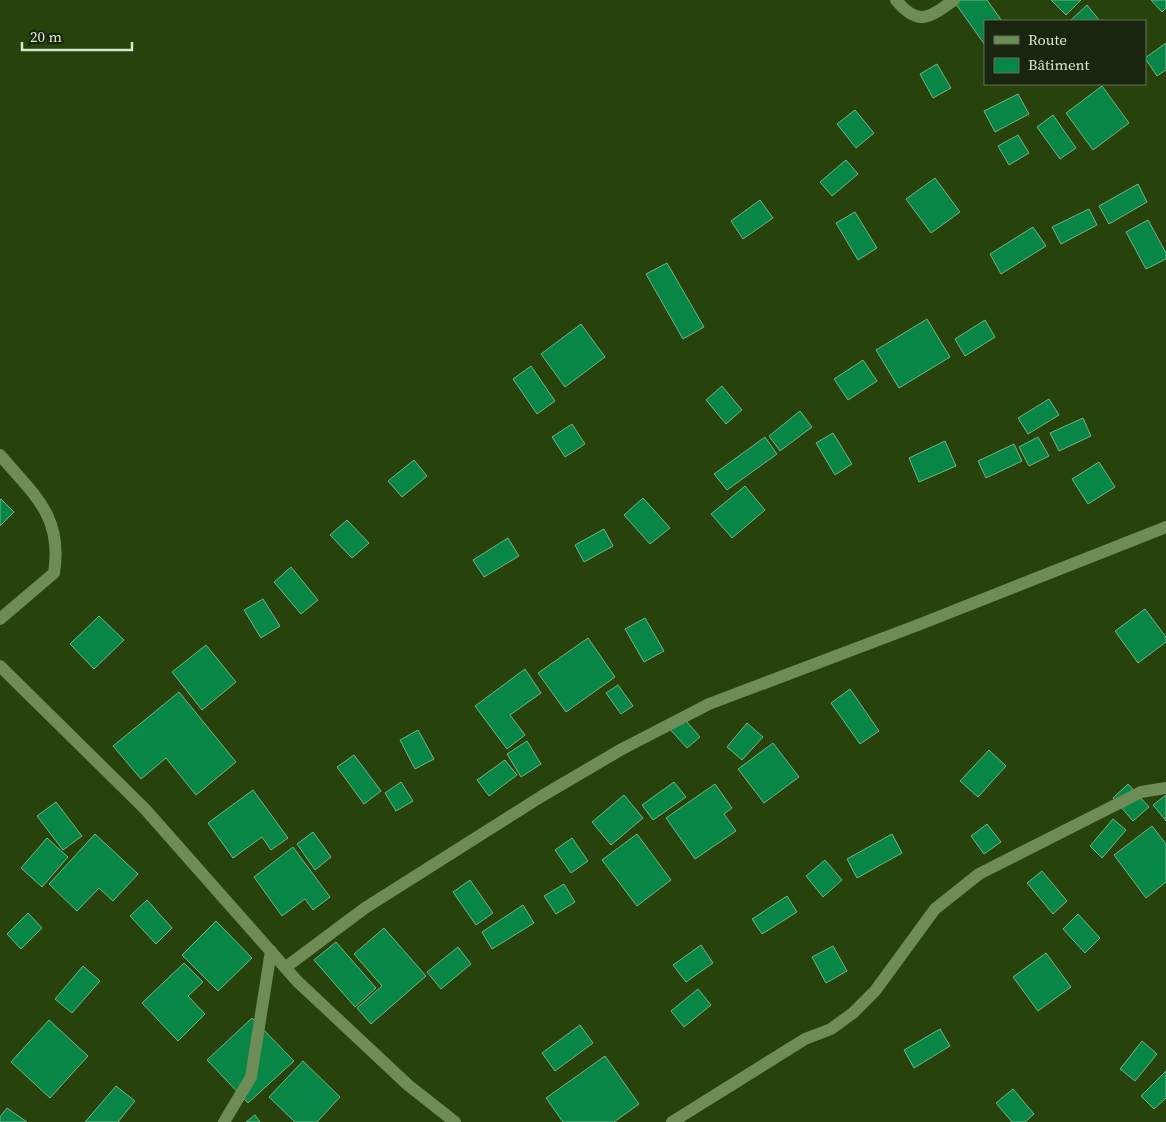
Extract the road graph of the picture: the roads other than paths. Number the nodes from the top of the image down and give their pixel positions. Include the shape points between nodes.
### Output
1 (896, 0) edge
2 (954, 0) edge
3 (0, 456) edge
4 (1166, 527) edge
5 (0, 619) edge
6 (0, 666) edge
7 (1166, 788) edge
8 (271, 951) junction
9 (286, 968) junction
10 (224, 1122) edge
11 (455, 1122) edge
12 (672, 1122) edge

1 - 2 street via 910,13 925,18
3 - 5 street via 43,505 54,529 57,552 54,573
4 - 9 street via 709,704 622,749 542,796 364,908
6 - 8 street via 145,809
7 - 12 street via 1141,792 979,874 935,909 875,991 853,1013 830,1029 804,1039
8 - 9 street
8 - 10 street via 251,1077
9 - 11 street via 408,1086

